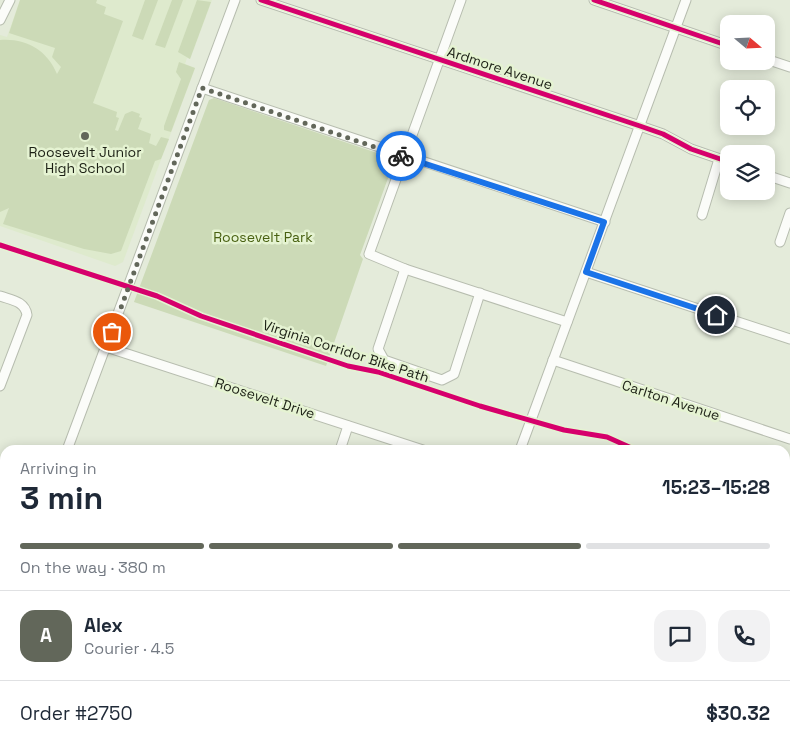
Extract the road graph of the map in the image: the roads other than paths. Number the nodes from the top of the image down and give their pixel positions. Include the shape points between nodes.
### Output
1 (10, 0) edge
2 (235, 0) edge
3 (261, 0) edge
4 (461, 0) edge
5 (594, 0) edge
6 (686, 0) edge
7 (1, 19) edge
8 (676, 28) junction
9 (720, 43) edge
10 (439, 59) junction
11 (775, 62) edge
12 (790, 67) edge
13 (202, 88) junction
14 (640, 126) junction
15 (403, 156) junction
16 (719, 159) joint
17 (775, 178) edge
18 (790, 183) edge
19 (790, 213) edge
20 (702, 215) dead end
21 (604, 222) junction
22 (780, 242) dead end
23 (405, 269) junction
24 (586, 272) junction
25 (480, 293) junction
26 (0, 296) edge
27 (567, 322) junction
28 (790, 339) edge
29 (106, 347) junction
30 (553, 360) junction
31 (0, 386) edge
32 (348, 426) junction
33 (790, 439) edge
34 (69, 445) edge
35 (342, 445) edge
36 (407, 445) edge
37 (522, 445) edge

1 - 7 street
2 - 13 street
3 - 10 street, Ardmore Avenue
4 - 10 street
5 - 8 street
6 - 8 street
8 - 9 street
8 - 14 street
10 - 14 street, Ardmore Avenue
10 - 15 street
11 - 12 street
13 - 15 street
13 - 29 street
14 - 16 street, Ardmore Avenue
14 - 21 street
15 - 21 street
15 - 23 street via 369,254
16 - 20 street
17 - 18 street
19 - 22 street
21 - 24 street
23 - 25 street
23 - 25 street via 378,349 380,357 442,380 454,374
24 - 27 street
24 - 28 street
25 - 27 street
26 - 31 street via 26,308 26,318
27 - 30 street
29 - 32 street, Roosevelt Drive
29 - 34 street
30 - 33 street, Carlton Avenue
30 - 37 street
32 - 35 street
32 - 36 street, Roosevelt Drive

